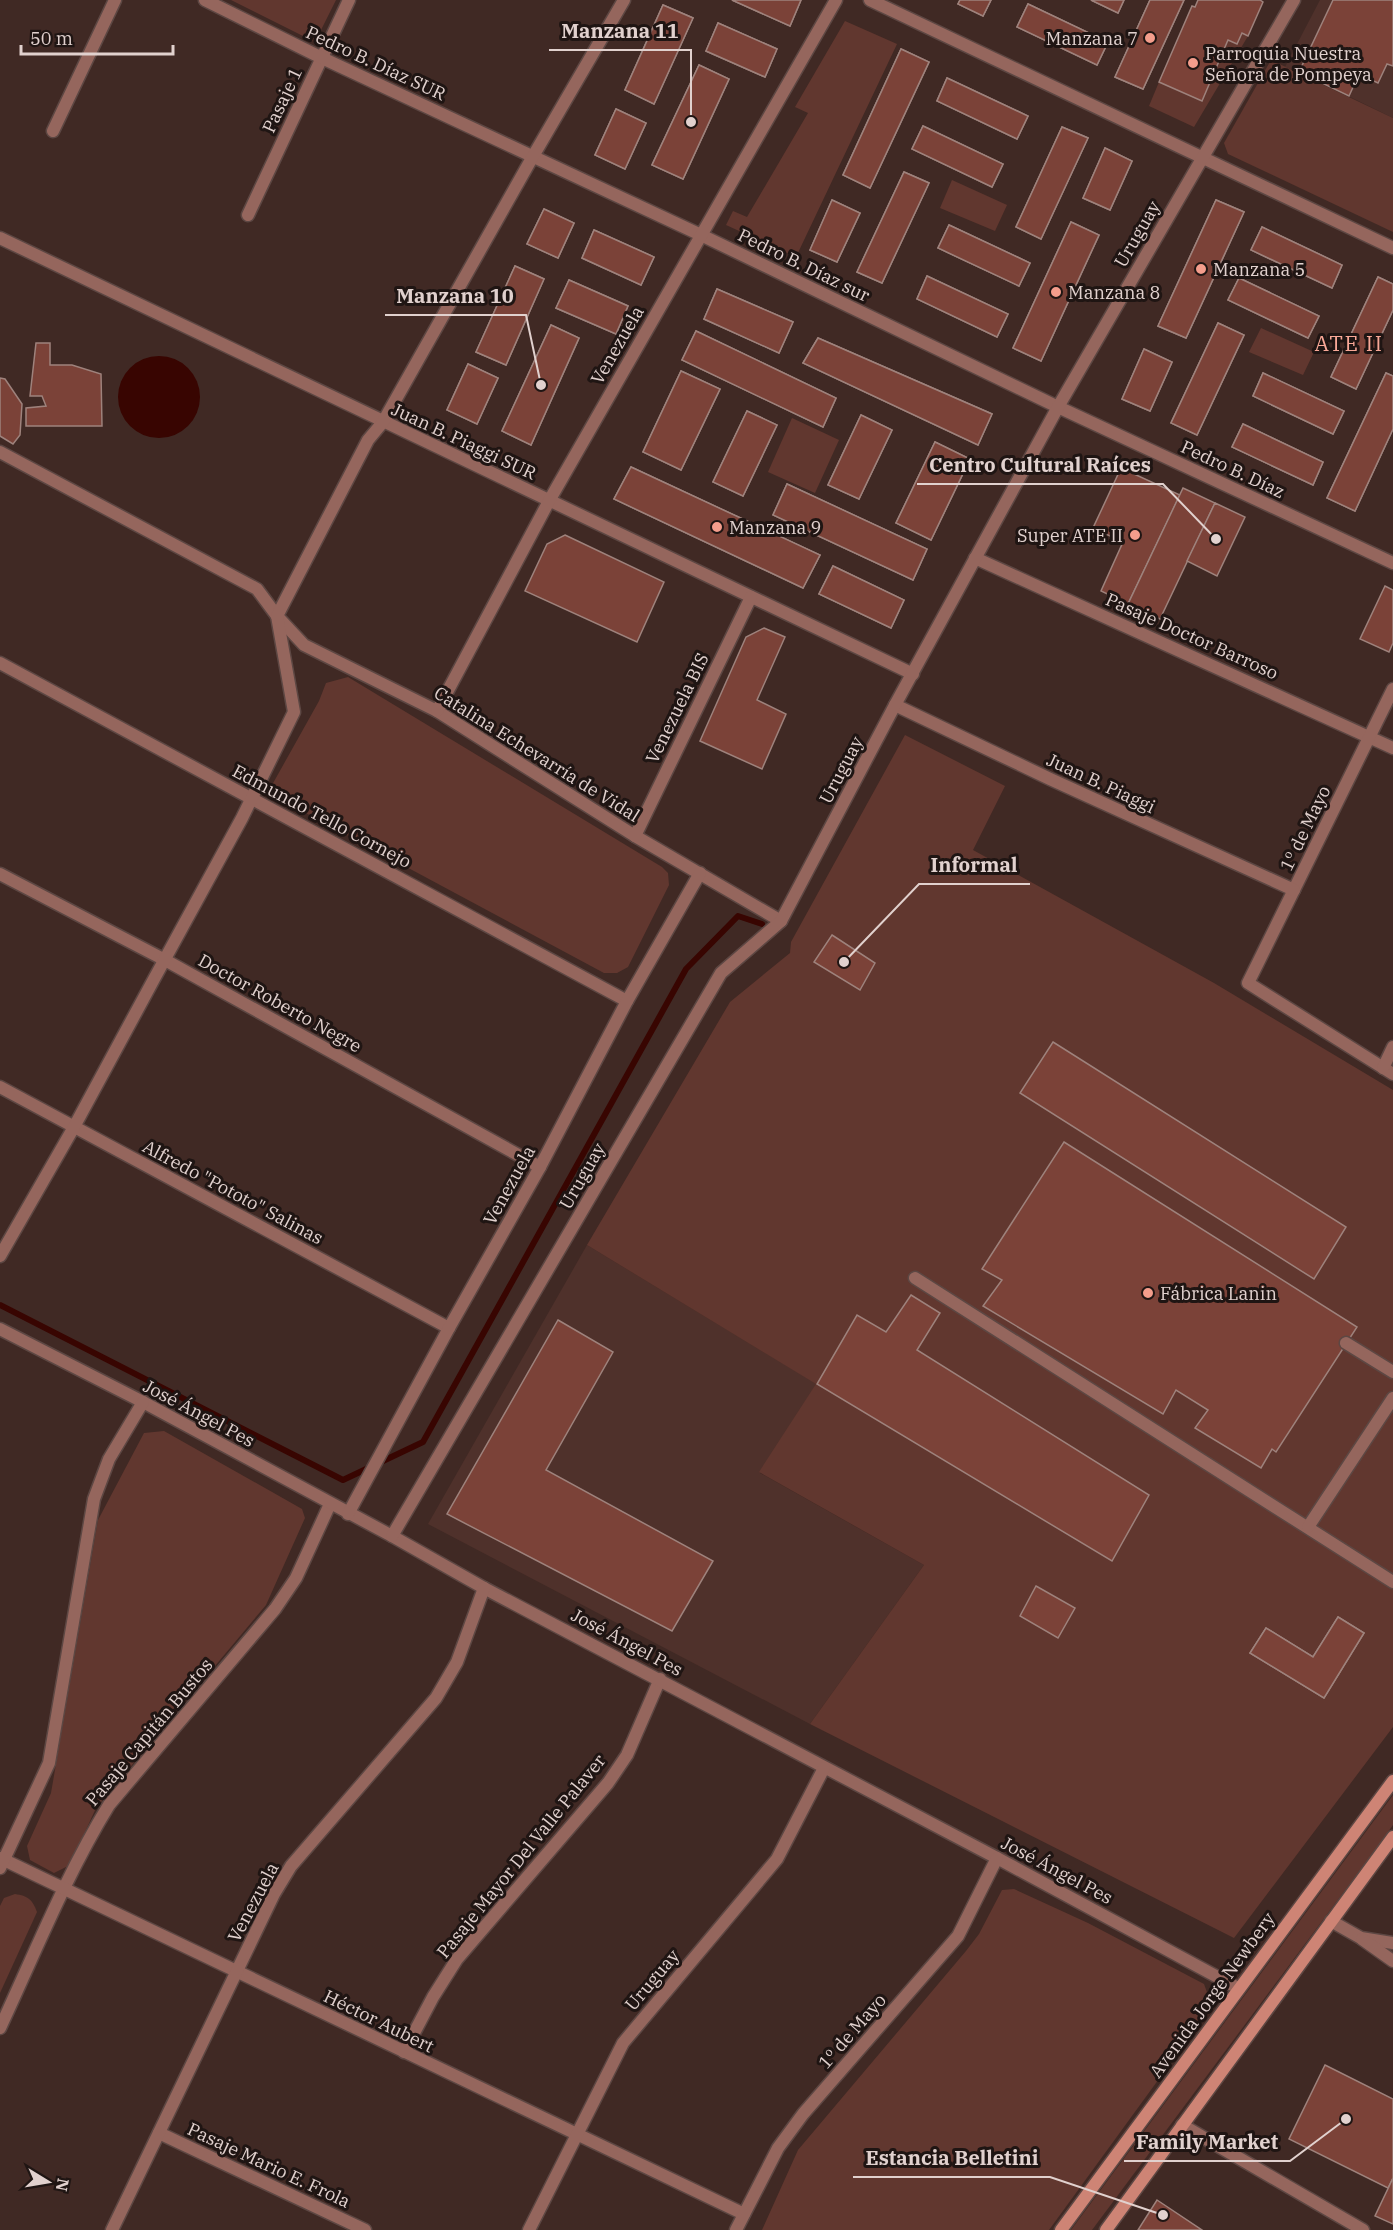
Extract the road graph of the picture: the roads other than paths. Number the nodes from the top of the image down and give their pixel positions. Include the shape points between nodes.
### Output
1 (115, 0) edge
2 (205, 0) edge
3 (349, 0) edge
4 (624, 0) edge
5 (836, 0) edge
6 (870, 0) edge
7 (1294, 0) edge
8 (322, 58) junction
9 (53, 131) dead end
10 (532, 158) junction
11 (1202, 158) junction
12 (248, 215) dead end
13 (701, 235) junction
14 (0, 238) edge
15 (1393, 248) edge
16 (1058, 407) junction
17 (383, 422) junction
18 (0, 452) edge
19 (549, 501) junction
20 (975, 558) junction
21 (1393, 563) edge
22 (751, 597) junction
23 (277, 616) junction
24 (0, 663) edge
25 (913, 674) junction
26 (1393, 689) edge
27 (895, 705) junction
28 (437, 711) junction
29 (1370, 737) junction
30 (1393, 748) edge
31 (252, 798) junction
32 (635, 836) junction
33 (700, 873) junction
34 (0, 874) edge
35 (1294, 890) junction
36 (781, 921) junction
37 (165, 960) junction
38 (627, 1002) junction
39 (1393, 1047) edge
40 (1388, 1071) edge
41 (0, 1087) edge
42 (74, 1126) junction
43 (540, 1167) junction
44 (0, 1256) edge
45 (915, 1278) dead end
46 (449, 1328) junction
47 (0, 1329) edge
48 (1346, 1343) dead end
49 (1393, 1372) edge
50 (1393, 1398) edge
51 (142, 1402) junction
52 (330, 1504) junction
53 (348, 1514) junction
54 (1308, 1527) junction
55 (392, 1536) junction
56 (1393, 1582) edge
57 (484, 1588) junction
58 (660, 1679) junction
59 (824, 1768) junction
60 (1393, 1781) edge
61 (1393, 1837) edge
62 (997, 1858) junction
63 (1, 1862) edge
64 (65, 1890) junction
65 (1331, 1921) junction
66 (1361, 1938) junction
67 (1393, 1943) edge
68 (1393, 1961) edge
69 (237, 1972) junction
70 (1238, 1988) junction
71 (0, 2028) edge
72 (404, 2052) junction
73 (1182, 2125) junction
74 (159, 2133) junction
75 (577, 2136) junction
76 (744, 2214) junction
77 (112, 2230) edge
78 (365, 2230) edge
79 (529, 2230) edge
80 (736, 2230) edge
81 (1061, 2230) edge
82 (1106, 2230) edge
83 (1363, 2230) edge

1 - 9 street
2 - 8 street, Pedro B. Díaz SUR
3 - 8 street, Pasaje 1
4 - 10 street
5 - 13 street, Venezuela
6 - 11 street
7 - 11 street, Uruguay
8 - 10 street, Pedro B. Díaz SUR
8 - 12 street, Pasaje 1
10 - 13 street, Pedro B. Díaz sur
10 - 17 street
11 - 15 street
11 - 16 street, Uruguay
13 - 16 street, Pedro B. Díaz sur
13 - 19 street, Venezuela
14 - 17 street, Juan B. Piaggi SUR
16 - 20 street, Uruguay
16 - 21 street, Pedro B. Díaz
17 - 19 street, Juan B. Piaggi SUR
17 - 23 street via 368,440
18 - 23 street, Catalina Echevarría de Vidal via 257,589
19 - 22 street, Juan B. Piaggi SUR
19 - 28 street, Venezuela
20 - 25 street, Uruguay
20 - 29 street, Pasaje Doctor Barroso
22 - 25 street, Juan B. Piaggi SUR
22 - 32 street, Venezuela BIS
23 - 28 street, Catalina Echevarría de Vidal via 304,645
23 - 31 street via 294,712
24 - 31 street, Edmundo Tello Cornejo
25 - 27 street, Uruguay
26 - 29 street, 1º de Mayo
27 - 35 street, Juan B. Piaggi
27 - 36 street, Uruguay
28 - 32 street, Catalina Echevarría de Vidal
29 - 30 street, Pasaje Doctor Barroso
29 - 35 street, 1º de Mayo
31 - 37 street
31 - 38 street, Edmundo Tello Cornejo
32 - 33 street, Catalina Echevarría de Vidal
33 - 36 street, Catalina Echevarría de Vidal
33 - 38 street, Venezuela
34 - 37 street, Doctor Roberto Negre
35 - 40 street, 1º de Mayo via 1248,983
36 - 55 street, Uruguay via 721,973
37 - 42 street
37 - 43 street, Doctor Roberto Negre
38 - 43 street, Venezuela
39 - 40 street
41 - 42 street, Alfredo "Pototo" Salinas
42 - 44 street
42 - 46 street, Alfredo "Pototo" Salinas
43 - 46 street, Venezuela
45 - 54 street
46 - 53 street, Venezuela
47 - 51 street, José Ángel Pes
48 - 49 street
50 - 54 street
51 - 52 street, José Ángel Pes
51 - 63 street via 109,1459 93,1499 49,1763
52 - 53 street, José Ángel Pes
52 - 64 street, Pasaje Capitán Bustos via 296,1578 275,1609 109,1805
53 - 55 street, José Ángel Pes
54 - 56 street
55 - 57 street, José Ángel Pes
57 - 58 street, José Ángel Pes
57 - 69 street, Venezuela via 457,1662 436,1698 291,1866
58 - 59 street, José Ángel Pes
58 - 72 street, Pasaje Mayor Del Valle Palaver via 627,1755 608,1783 457,1959
59 - 62 street, José Ángel Pes
59 - 75 street, Uruguay via 777,1859 623,2043
60 - 70 main road, Avenida Jorge Newbery
61 - 65 main road
62 - 70 street, José Ángel Pes
62 - 76 street, 1º de Mayo via 958,1936 803,2114 778,2148
63 - 64 street, Héctor Aubert
64 - 69 street, Héctor Aubert
64 - 71 street, Pasaje Capitán Bustos
65 - 66 street
65 - 73 main road
66 - 67 street
66 - 68 street
69 - 72 street, Héctor Aubert
69 - 74 street, Venezuela
70 - 81 main road, Avenida Jorge Newbery
72 - 75 street, Héctor Aubert
73 - 82 main road
73 - 83 street
74 - 77 street, Venezuela
74 - 78 street, Pasaje Mario E. Frola
75 - 76 street, Héctor Aubert
75 - 79 street, Uruguay
76 - 80 street, 1º de Mayo

